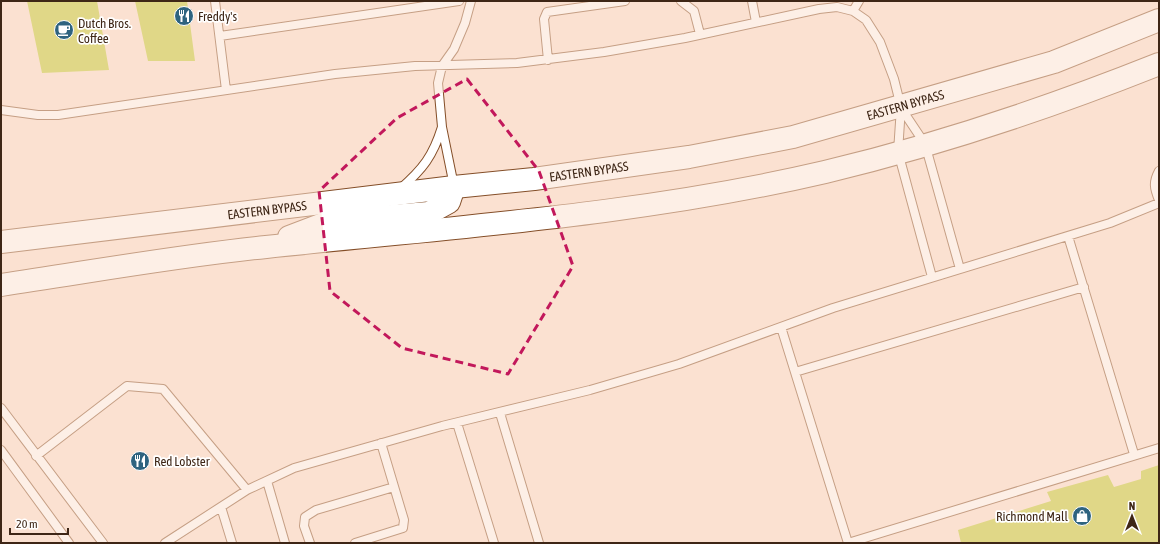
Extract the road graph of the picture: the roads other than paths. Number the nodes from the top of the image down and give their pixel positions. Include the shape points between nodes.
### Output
1 (215, 1) edge
2 (459, 1) edge
3 (471, 1) edge
4 (625, 1) edge
5 (681, 1) edge
6 (752, 1) edge
7 (859, 1) edge
8 (853, 11) junction
9 (1159, 20) edge
10 (756, 22) junction
11 (700, 34) junction
12 (220, 36) junction
13 (548, 60) junction
14 (1159, 64) edge
15 (442, 66) junction
16 (226, 90) junction
17 (900, 107) junction
18 (1, 110) edge
19 (442, 127) junction
20 (925, 144) junction
21 (898, 152) junction
22 (1159, 171) edge
23 (454, 187) junction
24 (393, 194) junction
25 (1159, 200) edge
26 (1159, 203) edge
27 (1068, 236) junction
28 (1, 242) edge
29 (262, 248) junction
30 (960, 269) junction
31 (932, 277) junction
32 (1, 285) edge
33 (1084, 287) junction
34 (781, 327) junction
35 (795, 372) junction
36 (1, 408) edge
37 (500, 413) junction
38 (457, 423) junction
39 (381, 444) junction
40 (1159, 448) edge
41 (1, 450) edge
42 (1134, 454) junction
43 (36, 456) junction
44 (267, 481) junction
45 (394, 487) junction
46 (247, 490) junction
47 (221, 507) junction
48 (69, 543) edge
49 (103, 543) edge
50 (164, 543) edge
51 (232, 543) edge
52 (285, 543) edge
53 (310, 543) edge
54 (355, 543) edge
55 (494, 543) edge
56 (538, 543) edge
57 (848, 543) edge

1 - 12 lane
2 - 12 lane
3 - 15 lane via 454,49
4 - 13 lane via 547,12 544,19
5 - 11 lane via 694,11
6 - 10 lane
7 - 8 lane
8 - 10 lane via 837,8 819,9
8 - 17 lane via 866,20 880,42 894,79
9 - 17 main road, EASTERN BYPASS via 1054,62
10 - 11 lane
11 - 13 lane via 632,48
12 - 16 lane
13 - 15 lane
14 - 20 main road via 1069,100
15 - 16 lane via 415,66 335,74
15 - 19 lane via 438,83
16 - 18 lane via 58,115
17 - 20 lane
17 - 21 lane
17 - 23 main road, EASTERN BYPASS via 794,137 689,157 534,179
19 - 23 lane
19 - 24 lane via 435,149 418,174
20 - 21 main road
20 - 30 lane
21 - 29 main road via 825,172 678,200 530,222
21 - 31 lane
22 - 25 lane via 1154,188
23 - 24 main road, EASTERN BYPASS
23 - 29 main road via 449,202 429,213 331,222
24 - 28 main road, EASTERN BYPASS
26 - 27 lane via 1110,223
27 - 30 lane
27 - 33 lane
29 - 32 main road
30 - 31 lane
31 - 34 lane
33 - 35 lane
33 - 42 lane
34 - 35 lane
34 - 37 lane via 679,364
35 - 57 lane
36 - 43 lane
37 - 38 lane
37 - 56 lane
38 - 39 lane
38 - 55 lane
39 - 44 lane via 294,468
39 - 45 lane
40 - 42 lane
41 - 48 lane
42 - 57 lane
43 - 46 lane via 127,386 163,389
43 - 49 lane
44 - 46 lane
44 - 52 lane
45 - 53 lane via 316,510 305,517 304,526
45 - 54 lane via 404,520 403,528
46 - 47 lane
47 - 50 lane
47 - 51 lane

